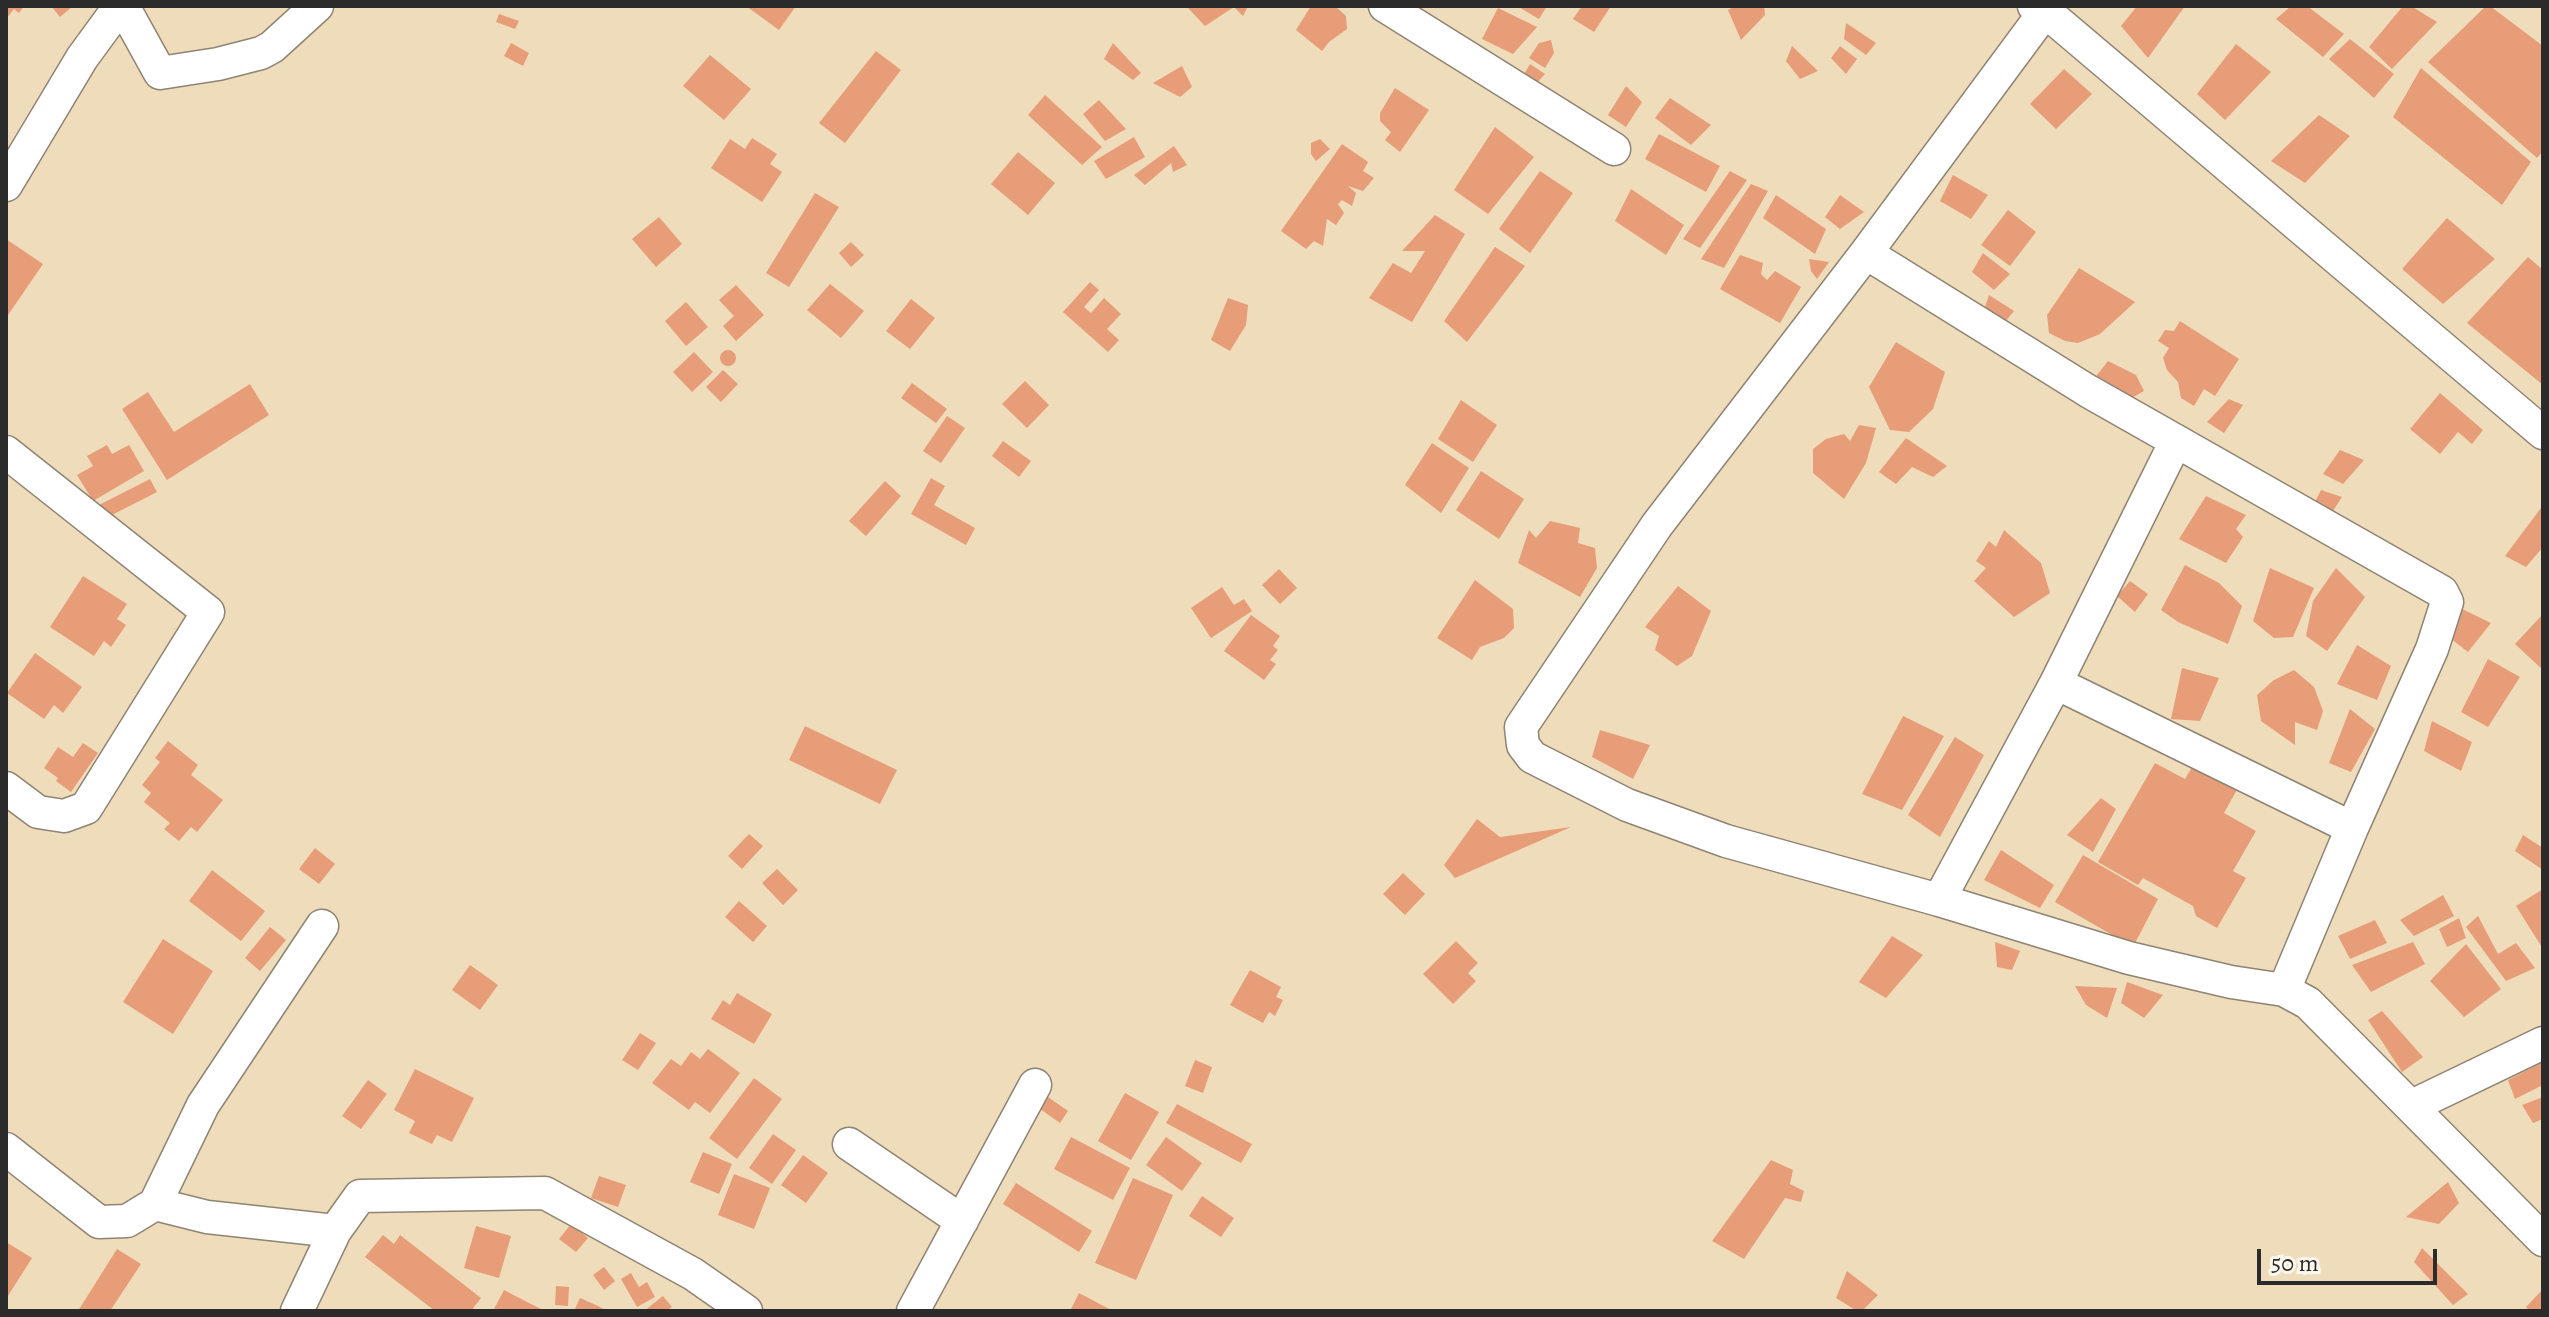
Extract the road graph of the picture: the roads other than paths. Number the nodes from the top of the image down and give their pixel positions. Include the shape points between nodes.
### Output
1 (122, 6) edge
2 (317, 6) edge
3 (2043, 8) edge
4 (1395, 9) edge
5 (1614, 149) dead end
6 (6, 185) edge
7 (1866, 253) junction
8 (2543, 433) edge
9 (2176, 441) junction
10 (6, 452) edge
11 (2056, 683) junction
12 (6, 788) edge
13 (2352, 828) junction
14 (1939, 900) junction
15 (322, 926) dead end
16 (2284, 990) junction
17 (2543, 1043) edge
18 (1035, 1085) dead end
19 (2412, 1106) junction
20 (849, 1144) dead end
21 (6, 1149) edge
22 (155, 1204) junction
23 (962, 1221) junction
24 (335, 1231) junction
25 (2543, 1240) edge
26 (297, 1311) edge
27 (746, 1311) edge
28 (913, 1311) edge

1 - 2 street via 160,73 261,53
1 - 6 street via 82,58
3 - 7 street
3 - 8 street
4 - 5 street
7 - 9 street
7 - 14 street via 1657,525 1521,727 1521,736 1532,757 1627,805 1726,841
9 - 11 street
9 - 13 street via 2434,586 2447,602 2432,649
10 - 12 street via 208,612 86,808 64,816 38,812
11 - 13 street
11 - 14 street
13 - 16 street
14 - 16 street via 2129,958
15 - 22 street via 203,1105
16 - 19 street via 2308,1003
17 - 19 street
18 - 23 street
19 - 25 street
20 - 23 street
21 - 22 street via 99,1222 127,1221
22 - 24 street via 207,1217
23 - 28 street
24 - 26 street
24 - 27 street via 360,1196 545,1193 693,1274

